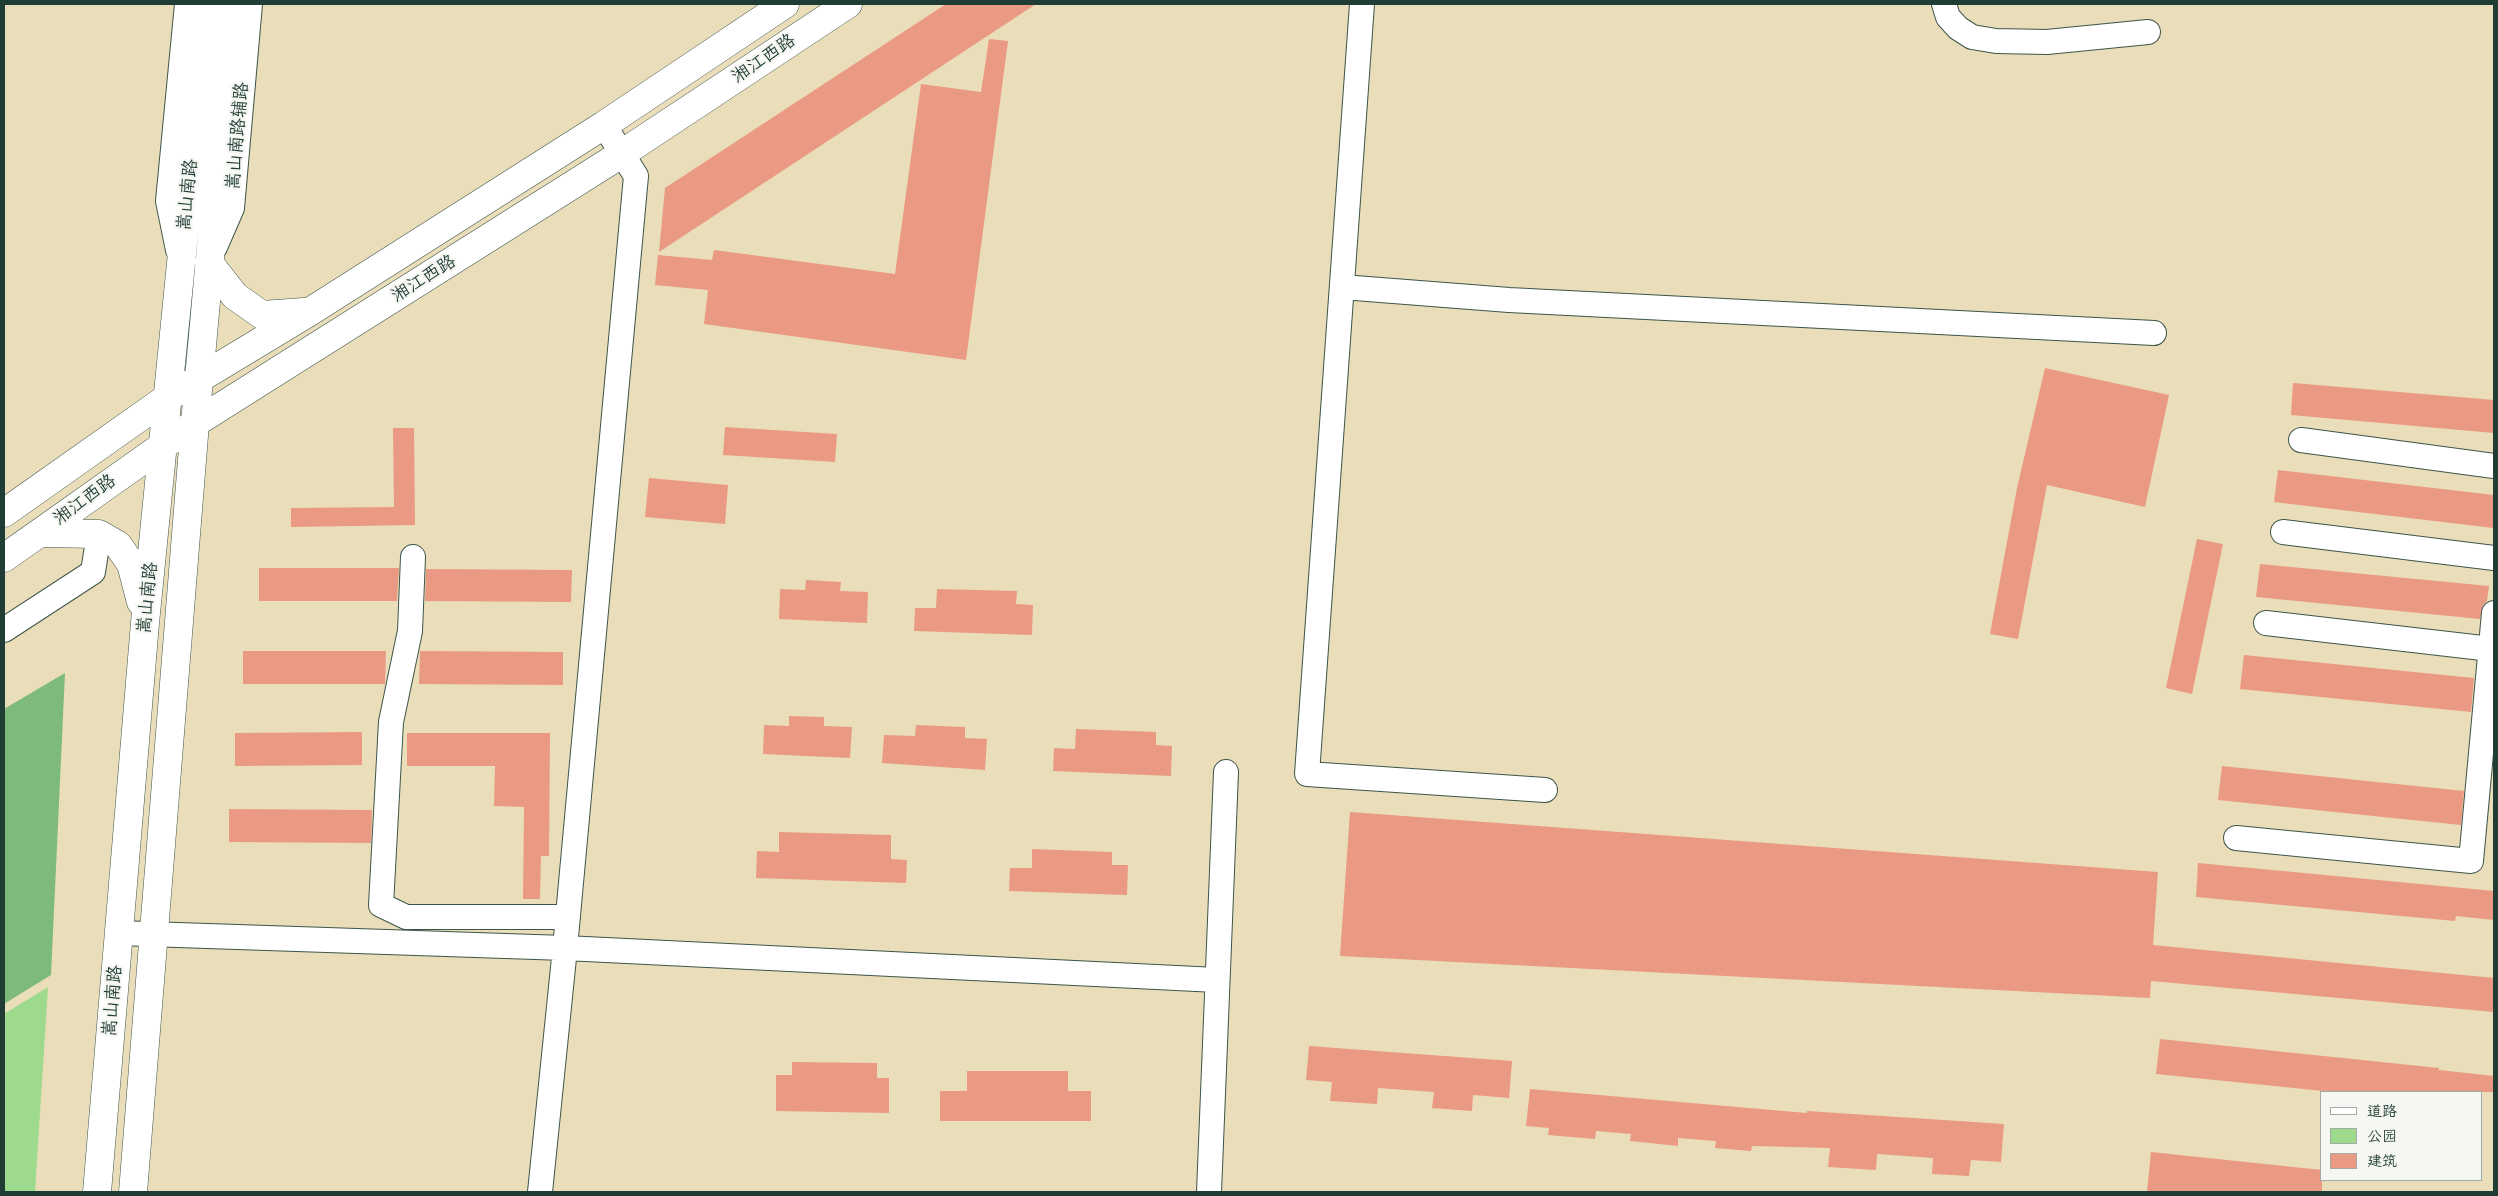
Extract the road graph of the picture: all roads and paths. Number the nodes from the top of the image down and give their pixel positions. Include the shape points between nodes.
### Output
1 (187, 4) edge
2 (207, 4) edge
3 (233, 4) edge
4 (250, 4) edge
5 (785, 4) edge
6 (848, 4) edge
7 (1362, 4) edge
8 (1944, 4) edge
9 (2148, 32) dead end
10 (604, 125) junction
11 (623, 153) junction
12 (181, 262) junction
13 (208, 263) junction
14 (1342, 287) junction
15 (311, 311) junction
16 (2154, 334) dead end
17 (199, 377) junction
18 (167, 398) junction
19 (194, 424) junction
20 (2301, 440) dead end
21 (163, 444) junction
22 (2494, 466) edge
23 (4, 513) edge
24 (2283, 532) dead end
25 (40, 533) junction
26 (99, 534) junction
27 (4, 558) edge
28 (413, 558) dead end
29 (2494, 558) edge
30 (2494, 613) edge
31 (145, 623) junction
32 (2266, 623) dead end
33 (4, 630) edge
34 (2491, 649) junction
35 (2489, 730) edge
36 (2488, 762) edge
37 (1226, 772) dead end
38 (1545, 790) dead end
39 (2236, 838) dead end
40 (568, 917) junction
41 (118, 933) junction
42 (155, 934) junction
43 (565, 948) junction
44 (1218, 980) junction
45 (97, 1192) edge
46 (132, 1192) edge
47 (540, 1192) edge
48 (1209, 1192) edge

1 - 12 street via 168,201
2 - 12 main road, 嵩山南路
3 - 13 main road, 嵩山南路
4 - 13 street, 嵩山南路辅路 via 232,208
5 - 10 main road, 湘江西路
6 - 11 main road, 湘江西路
7 - 14 street
8 - 9 street via 1948,17 1958,28 1972,36 1996,41 2047,42
10 - 11 street
10 - 15 main road, 湘江西路
11 - 19 main road, 湘江西路
11 - 40 street via 636,176
12 - 18 main road, 嵩山南路
13 - 15 main road via 235,296 262,315
13 - 17 main road, 嵩山南路
14 - 16 street via 1509,300
14 - 38 street via 1307,774
15 - 17 main road, 湘江西路
17 - 18 main road, 湘江西路
17 - 19 main road, 嵩山南路
18 - 21 main road, 嵩山南路
18 - 23 main road, 湘江西路
19 - 21 main road, 湘江西路
19 - 42 main road, 嵩山南路
20 - 22 street
21 - 25 main road, 湘江西路
21 - 31 main road, 嵩山南路
24 - 29 street
25 - 26 main road
25 - 27 main road, 湘江西路
26 - 31 main road via 118,545 131,564
26 - 33 street via 93,572
28 - 40 street via 410,631 391,722 381,905 406,917
30 - 34 street
31 - 41 main road, 嵩山南路
32 - 34 street
34 - 35 street
35 - 36 street
36 - 39 street via 2471,861
37 - 44 street
40 - 43 street
41 - 42 street
41 - 45 main road, 嵩山南路
42 - 43 street
42 - 46 main road, 嵩山南路
43 - 44 street
43 - 47 street
44 - 48 street

